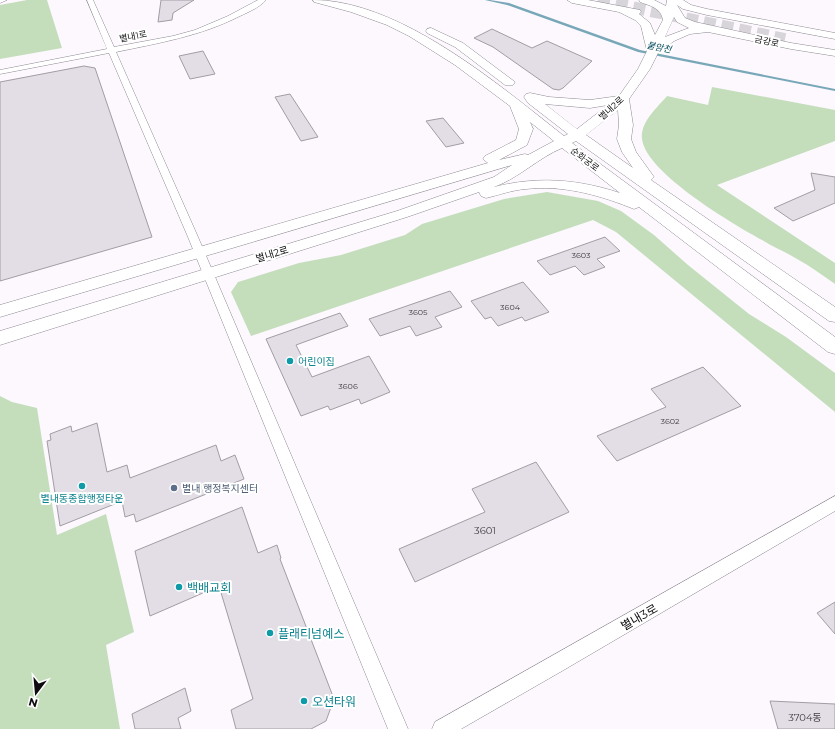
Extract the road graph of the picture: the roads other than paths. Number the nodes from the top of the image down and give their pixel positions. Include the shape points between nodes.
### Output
1 (4, 0) edge
2 (90, 0) edge
3 (263, 0) edge
4 (318, 0) edge
5 (352, 0) edge
6 (572, 0) edge
7 (608, 0) edge
8 (644, 0) edge
9 (0, 1) edge
10 (591, 4) junction
11 (672, 8) edge
12 (624, 11) junction
13 (728, 33) junction
14 (784, 33) junction
15 (835, 36) edge
16 (663, 38) junction
17 (771, 42) junction
18 (835, 42) edge
19 (835, 48) edge
20 (112, 50) junction
21 (653, 51) junction
22 (835, 53) edge
23 (0, 72) edge
24 (520, 95) junction
25 (622, 99) junction
26 (577, 135) junction
27 (563, 142) junction
28 (537, 155) junction
29 (413, 190) junction
30 (657, 191) junction
31 (402, 214) junction
32 (657, 214) junction
33 (199, 251) junction
34 (208, 274) junction
35 (0, 311) edge
36 (835, 316) edge
37 (0, 338) edge
38 (835, 347) edge
39 (835, 502) edge
40 (398, 729) edge
41 (442, 729) edge

1 - 9 street
2 - 20 street
3 - 20 street, 별내1로 via 236,17 201,31
4 - 24 street, 순화궁로 via 373,16 412,33
5 - 24 street, 순화궁로 via 384,10 459,46
6 - 10 street
7 - 10 street via 600,4
8 - 11 street, 금강로
10 - 12 street
11 - 12 street, 금강로 via 651,14
11 - 13 street, 금강로 via 681,20
11 - 14 street, 금강로 via 707,12
11 - 16 street, 별내2로
12 - 21 street via 646,22
13 - 16 street via 687,31
13 - 17 street, 금강로
14 - 15 street, 금강로
14 - 17 street via 767,28 763,30 764,37
14 - 18 street
14 - 19 street
16 - 21 street, 별내2로
17 - 22 street, 금강로
20 - 23 street, 별내1로
20 - 33 street
21 - 25 street, 별내2로 via 644,69
24 - 25 street via 549,101 590,104
24 - 26 street, 순화궁로
24 - 27 street, 순화궁로
24 - 29 street via 526,129 522,142 491,158
25 - 26 street, 별내2로
25 - 30 street via 626,125 624,139 629,152
26 - 27 street, 별내2로
26 - 30 street, 순화궁로
27 - 28 street, 별내2로
27 - 32 street, 순화궁로
28 - 29 street, 별내2로 via 492,165
28 - 31 street, 별내2로 via 499,180
29 - 33 street, 별내2로
30 - 36 street, 순화궁로
31 - 32 street via 530,184 576,186 615,196
31 - 34 street, 별내2로
32 - 38 street, 순화궁로
33 - 34 street
33 - 35 street, 별내2로
34 - 37 street, 별내2로
34 - 40 street
39 - 41 street, 별내3로

